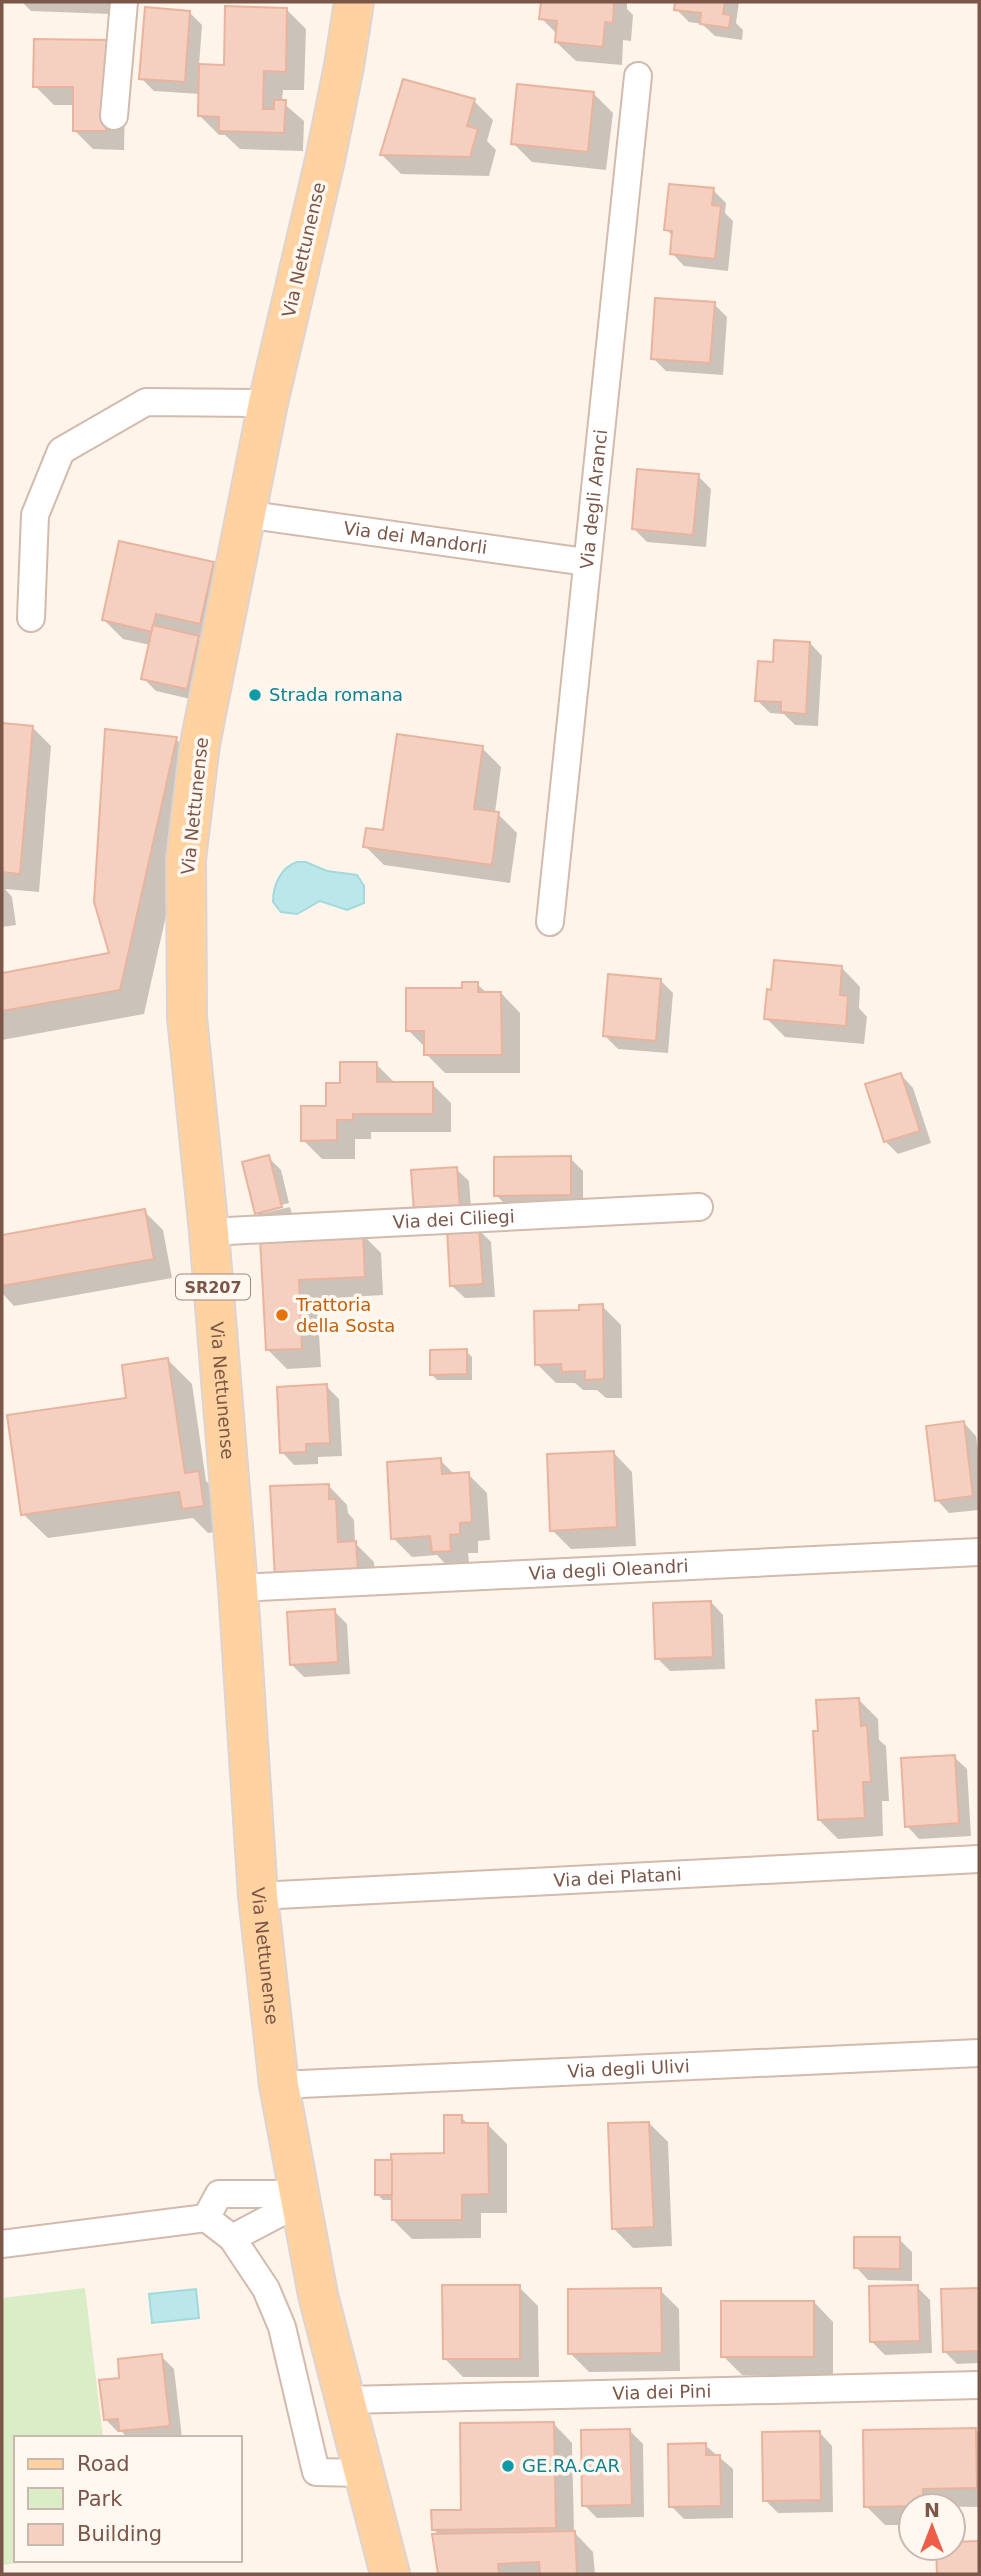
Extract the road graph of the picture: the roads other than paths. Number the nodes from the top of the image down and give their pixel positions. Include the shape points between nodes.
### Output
1 (124, 2) edge
2 (354, 2) edge
3 (638, 76) dead end
4 (114, 116) dead end
5 (268, 403) junction
6 (244, 513) junction
7 (586, 562) junction
8 (31, 618) dead end
9 (550, 922) dead end
10 (699, 1208) dead end
11 (209, 1232) junction
12 (979, 1552) edge
13 (238, 1588) junction
14 (979, 1859) edge
15 (258, 1896) junction
16 (979, 2053) edge
17 (279, 2085) junction
18 (300, 2198) junction
19 (205, 2218) junction
20 (232, 2238) junction
21 (2, 2244) edge
22 (979, 2385) edge
23 (345, 2400) junction
24 (364, 2473) junction
25 (390, 2574) edge

1 - 4 street
2 - 5 main road, Via Nettunense / SR207 via 325,160
3 - 7 street, Via degli Aranci
5 - 6 main road, Via Nettunense / SR207
5 - 8 street via 146,402 61,452 35,514
6 - 7 street, Via dei Mandorli
6 - 11 main road, Via Nettunense / SR207 via 200,744 186,859 187,1017
7 - 9 street, Via degli Aranci
10 - 11 street, Via dei Ciliegi
11 - 13 main road, Via Nettunense / SR207
12 - 13 street, Via degli Oleandri
13 - 15 main road, Via Nettunense / SR207
14 - 15 street, Via dei Platani
15 - 17 main road, Via Nettunense / SR207
16 - 17 street, Via degli Ulivi
17 - 18 main road, Via Nettunense / SR207
18 - 19 street via 219,2194
18 - 20 street
18 - 23 main road, Via Nettunense / SR207 via 318,2295
19 - 20 street
19 - 21 street
20 - 24 street via 266,2289 282,2327 316,2472
22 - 23 street, Via dei Pini
23 - 24 main road, Via Nettunense / SR207
24 - 25 main road, Via Nettunense / SR207

